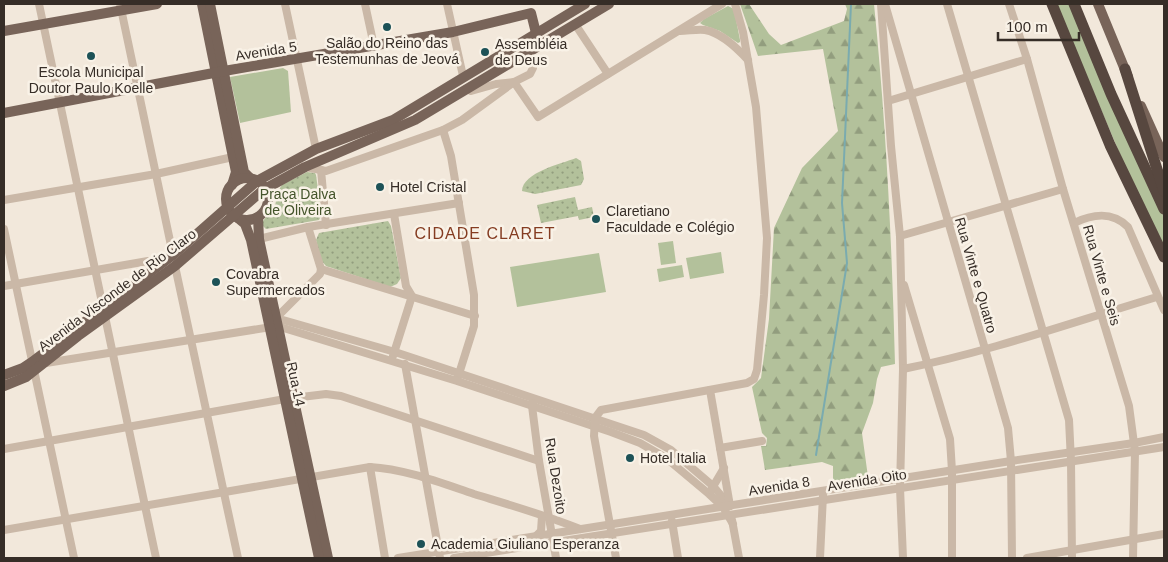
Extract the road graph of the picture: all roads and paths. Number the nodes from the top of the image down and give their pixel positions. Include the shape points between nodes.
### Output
1 (39, 4) edge
2 (157, 4) edge
3 (202, 4) edge
4 (210, 4) edge
5 (285, 4) edge
6 (366, 4) edge
7 (447, 4) edge
8 (585, 4) edge
9 (609, 4) edge
10 (722, 4) edge
11 (735, 4) edge
12 (883, 4) edge
13 (947, 4) edge
14 (1009, 4) edge
15 (1052, 4) edge
16 (1074, 4) edge
17 (1098, 4) edge
18 (121, 7) edge
19 (530, 8) edge
20 (594, 8) edge
21 (43, 24) junction
22 (575, 24) junction
23 (4, 31) edge
24 (678, 31) junction
25 (453, 32) junction
26 (536, 33) junction
27 (546, 42) junction
28 (374, 46) junction
29 (528, 53) junction
30 (1027, 59) junction
31 (296, 60) junction
32 (748, 60) junction
33 (1125, 69) junction
34 (220, 72) junction
35 (608, 74) junction
36 (464, 76) junction
37 (967, 77) junction
38 (514, 82) junction
39 (138, 88) junction
40 (912, 93) junction
41 (455, 96) junction
42 (888, 101) junction
43 (60, 103) junction
44 (4, 113) edge
45 (443, 130) junction
46 (316, 149) junction
47 (233, 157) junction
48 (1164, 157) edge
49 (305, 167) junction
50 (321, 170) junction
51 (156, 174) junction
52 (258, 183) junction
53 (232, 185) junction
54 (77, 187) junction
55 (1063, 189) junction
56 (1164, 191) edge
57 (4, 200) edge
58 (459, 203) junction
59 (1004, 205) junction
60 (1164, 209) edge
61 (233, 214) junction
62 (394, 214) junction
63 (258, 217) junction
64 (947, 222) junction
65 (1074, 223) junction
66 (326, 225) junction
67 (308, 227) junction
68 (4, 229) edge
69 (900, 236) junction
70 (259, 239) junction
71 (173, 255) junction
72 (1164, 257) edge
73 (161, 264) junction
74 (175, 266) junction
75 (321, 269) junction
76 (95, 270) junction
77 (901, 276) junction
78 (15, 284) junction
79 (4, 286) edge
80 (412, 296) junction
81 (1157, 297) junction
82 (1164, 310) edge
83 (103, 312) junction
84 (1100, 314) junction
85 (474, 316) junction
86 (274, 323) junction
87 (1042, 332) junction
88 (190, 339) junction
89 (985, 348) junction
90 (112, 352) junction
91 (393, 356) junction
92 (43, 363) junction
93 (405, 364) junction
94 (928, 364) junction
95 (33, 367) junction
96 (902, 369) junction
97 (4, 373) edge
98 (458, 377) junction
99 (4, 386) edge
100 (710, 390) junction
101 (289, 399) junction
102 (534, 402) junction
103 (206, 414) junction
104 (414, 420) junction
105 (595, 422) junction
106 (128, 427) junction
107 (1164, 437) edge
108 (49, 441) junction
109 (762, 442) dead end
110 (1134, 447) junction
111 (1164, 447) edge
112 (4, 448) edge
113 (720, 448) junction
114 (1071, 452) junction
115 (539, 461) junction
116 (1011, 461) junction
117 (1071, 461) junction
118 (370, 467) junction
119 (724, 468) junction
120 (1011, 470) junction
121 (952, 471) junction
122 (307, 478) junction
123 (426, 478) junction
124 (900, 479) junction
125 (952, 480) junction
126 (900, 488) junction
127 (711, 490) junction
128 (224, 493) junction
129 (823, 496) junction
130 (546, 505) junction
131 (145, 506) junction
132 (728, 511) junction
133 (542, 516) junction
134 (65, 519) junction
135 (671, 520) junction
136 (610, 529) junction
137 (4, 530) edge
138 (582, 530) junction
139 (1164, 534) edge
140 (535, 537) junction
141 (552, 538) junction
142 (1132, 539) junction
143 (493, 551) edge
144 (1072, 554) edge
145 (440, 555) edge
146 (74, 558) edge
147 (156, 558) edge
148 (238, 558) edge
149 (319, 558) edge
150 (328, 558) edge
151 (385, 558) edge
152 (398, 558) edge
153 (454, 558) edge
154 (556, 558) edge
155 (616, 558) edge
156 (678, 558) edge
157 (739, 558) edge
158 (820, 558) edge
159 (902, 558) edge
160 (952, 558) edge
161 (1012, 558) edge
162 (1027, 558) edge
163 (1133, 558) edge

1 - 21 street
2 - 18 main road
3 - 34 main road
4 - 34 main road
5 - 31 street
6 - 28 street
7 - 25 street
8 - 26 main road
9 - 20 main road
10 - 24 street
11 - 32 street
12 - 40 street, Rua Vinte e Quatro
12 - 42 street
13 - 37 street
14 - 30 street, Rua Vinte e Seis
15 - 72 highway via 1110,145
16 - 60 highway
17 - 33 main road
18 - 21 main road
18 - 39 street
19 - 25 main road, Avenida 5
19 - 26 main road
20 - 22 main road
21 - 23 main road
21 - 43 street
22 - 27 main road
22 - 35 street
24 - 32 street via 705,30 719,35
24 - 35 street
25 - 28 main road, Avenida 5
25 - 36 street
26 - 27 main road
26 - 36 main road
27 - 29 main road
28 - 31 main road, Avenida 5
29 - 38 street via 533,68 530,74
29 - 41 main road
30 - 37 street
30 - 55 street, Rua Vinte e Seis
31 - 34 main road, Avenida 5
31 - 46 street
32 - 100 street via 756,107 767,245 757,370 749,382
33 - 48 main road
33 - 56 highway
34 - 39 main road, Avenida 5
34 - 47 main road
34 - 52 main road via 244,172
35 - 38 street via 538,117
36 - 46 main road via 393,120
37 - 40 street
37 - 59 street
38 - 41 street
38 - 45 street
39 - 43 main road, Avenida 5
39 - 51 street
40 - 42 street
40 - 64 street, Rua Vinte e Quatro
41 - 49 main road via 416,120
42 - 69 street
43 - 44 main road, Avenida 5
43 - 54 street
45 - 50 street via 326,171
45 - 58 street
46 - 52 main road
47 - 51 street
47 - 53 main road via 236,172
49 - 50 street
49 - 52 main road
50 - 66 street
51 - 54 street
51 - 71 street
52 - 53 main road via 241,179
52 - 61 main road, Avenida Visconde de Rio Claro
52 - 63 main road via 268,194 268,203
53 - 61 main road via 226,195
54 - 57 street
54 - 76 street
55 - 59 street
55 - 65 street, Rua Vinte e Seis
58 - 62 street
58 - 85 street via 474,295
59 - 64 street
59 - 87 street
61 - 63 main road via 247,220
61 - 71 main road, Avenida Visconde de Rio Claro
61 - 74 main road, Avenida Visconde de Rio Claro
61 - 86 main road, Rua 14 via 245,224
62 - 66 street
62 - 80 street via 406,286
63 - 70 main road, Rua 14
64 - 69 street
64 - 89 street, Rua Vinte e Quatro
65 - 81 street via 1097,215 1121,220 1128,227
65 - 84 street, Rua Vinte e Seis
66 - 67 street
67 - 70 street
67 - 75 street
68 - 78 street
69 - 77 street
70 - 86 main road, Rua 14
71 - 73 main road, Avenida Visconde de Rio Claro
73 - 76 street via 148,261
73 - 83 main road, Avenida Visconde de Rio Claro
74 - 83 main road, Avenida Visconde de Rio Claro
74 - 88 street
75 - 80 street
75 - 86 street via 320,274
76 - 78 street
76 - 83 street
77 - 94 street
77 - 96 street
78 - 79 street
78 - 95 street
80 - 85 street
80 - 91 street
81 - 82 street
81 - 84 street
83 - 90 street
83 - 92 main road, Avenida Visconde de Rio Claro
83 - 95 main road, Avenida Visconde de Rio Claro
84 - 87 street
84 - 110 street, Rua Vinte e Seis via 1129,406
85 - 98 street via 474,326
86 - 88 street
86 - 91 street
86 - 101 main road, Rua 14
87 - 89 street
87 - 114 street via 1065,406
88 - 90 street
88 - 103 street
89 - 94 street
89 - 116 street, Rua Vinte e Quatro via 1008,428
90 - 92 street
90 - 106 street
91 - 93 street
91 - 98 street
92 - 95 main road, Avenida Visconde de Rio Claro
93 - 98 street
93 - 104 street
94 - 96 street
94 - 121 street via 950,439
95 - 97 main road, Avenida Visconde de Rio Claro
95 - 99 main road, Avenida Visconde de Rio Claro via 26,377
95 - 108 street
96 - 124 street
98 - 102 street
100 - 105 street via 601,410
100 - 113 street
101 - 103 street
101 - 104 street via 326,394 341,396
101 - 122 main road, Rua 14
102 - 105 street
102 - 115 street, Rua Dezoito
103 - 106 street
103 - 128 street
104 - 115 street
104 - 123 street
105 - 127 street via 666,458
105 - 136 street via 594,436
106 - 108 street
106 - 131 street
107 - 110 street, Avenida 8
108 - 112 street
108 - 134 street
109 - 113 street
110 - 111 street, Avenida Oito
110 - 114 street, Avenida 8
110 - 117 street, Avenida Oito
110 - 142 street, Rua Vinte e Seis
113 - 119 street
114 - 116 street, Avenida 8
114 - 117 street
115 - 130 street, Rua Dezoito
116 - 120 street, Rua Vinte e Quatro
116 - 121 street, Avenida 8
117 - 120 street, Avenida Oito
117 - 144 street
118 - 122 street
118 - 123 street
118 - 151 street
119 - 127 street
119 - 132 street
120 - 125 street, Avenida Oito
120 - 161 street, Rua Vinte e Quatro
121 - 124 street, Avenida 8
121 - 125 street
122 - 128 street
122 - 149 main road, Rua 14
122 - 150 main road, Rua 14
123 - 133 street
123 - 145 street
124 - 126 street
124 - 129 street, Avenida 8
125 - 126 street, Avenida Oito
125 - 160 street
126 - 129 street, Avenida Oito
126 - 159 street
127 - 132 street
128 - 131 street
128 - 148 street
129 - 132 street, Avenida Oito
129 - 158 street
130 - 133 street, Rua Dezoito
130 - 133 street
131 - 134 street
131 - 147 street
132 - 135 street, Avenida Oito
132 - 157 street
133 - 138 street
133 - 140 street via 541,531
133 - 141 street, Rua Dezoito
134 - 137 street
134 - 146 street
135 - 136 street
135 - 156 street
136 - 138 street
136 - 141 street
136 - 155 street
138 - 141 street
139 - 142 street
140 - 141 street
140 - 143 street
141 - 143 street
141 - 154 street, Rua Dezoito
142 - 144 street
142 - 163 street, Rua Vinte e Seis
143 - 145 street
143 - 153 street
144 - 162 street
145 - 152 street

